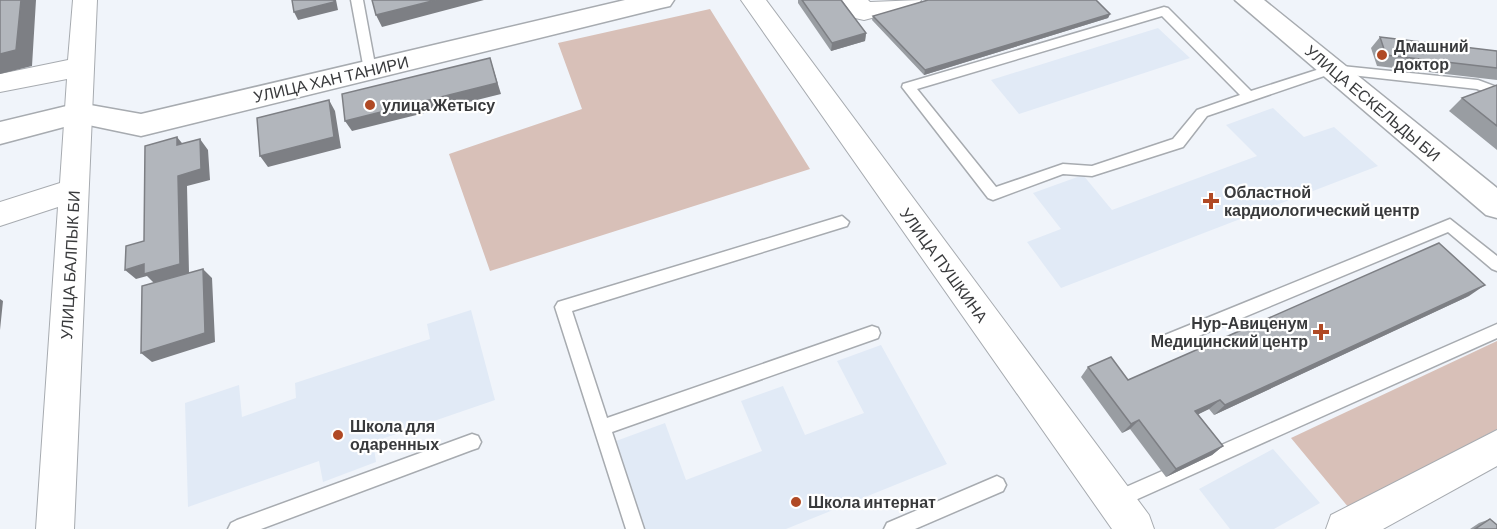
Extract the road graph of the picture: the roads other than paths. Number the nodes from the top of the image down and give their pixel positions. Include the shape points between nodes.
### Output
1 (85, 0) edge
2 (357, 0) edge
3 (661, 0) edge
4 (753, 0) edge
5 (854, 0) edge
6 (909, 0) edge
7 (1248, 0) edge
8 (82, 68) junction
9 (1332, 69) junction
10 (370, 70) junction
11 (0, 83) edge
12 (1497, 92) edge
13 (1249, 97) junction
14 (79, 113) junction
15 (0, 133) edge
16 (75, 190) junction
17 (1497, 206) edge
18 (0, 214) edge
19 (842, 222) dead end
20 (1497, 265) edge
21 (1497, 331) edge
22 (872, 333) dead end
23 (1171, 340) dead end
24 (602, 428) junction
25 (472, 442) dead end
26 (1497, 447) edge
27 (997, 485) dead end
28 (1115, 501) junction
29 (55, 529) edge
30 (237, 529) edge
31 (636, 529) edge
32 (893, 529) edge
33 (1135, 529) edge
34 (1345, 529) edge

1 - 8 street, УЛИЦА БАЛПЫК БИ
2 - 10 lane
3 - 10 street, УЛИЦА ХАН ТАНИРИ
4 - 28 street, УЛИЦА ПУШКИНА
5 - 6 street via 864,12
7 - 9 street, УЛИЦА ЕСКЕЛЬДЫ БИ
8 - 11 street
8 - 14 street, УЛИЦА БАЛПЫК БИ
9 - 12 lane via 1478,85
9 - 13 lane
9 - 17 street, УЛИЦА ЕСКЕЛЬДЫ БИ
10 - 14 street, УЛИЦА ХАН ТАНИРИ via 141,125
13 - 13 lane via 1202,113 1178,143 1092,171 1063,169 993,194 908,87 1164,11
14 - 15 street, УЛИЦА ХАН ТАНИРИ
14 - 16 street, УЛИЦА БАЛПЫК БИ
16 - 18 street
16 - 29 street, УЛИЦА БАЛПЫК БИ
19 - 24 lane via 562,307
20 - 23 lane via 1450,225
21 - 28 lane
22 - 24 lane
24 - 31 lane
25 - 30 lane
26 - 34 street
27 - 32 lane
28 - 33 street, УЛИЦА ПУШКИНА

